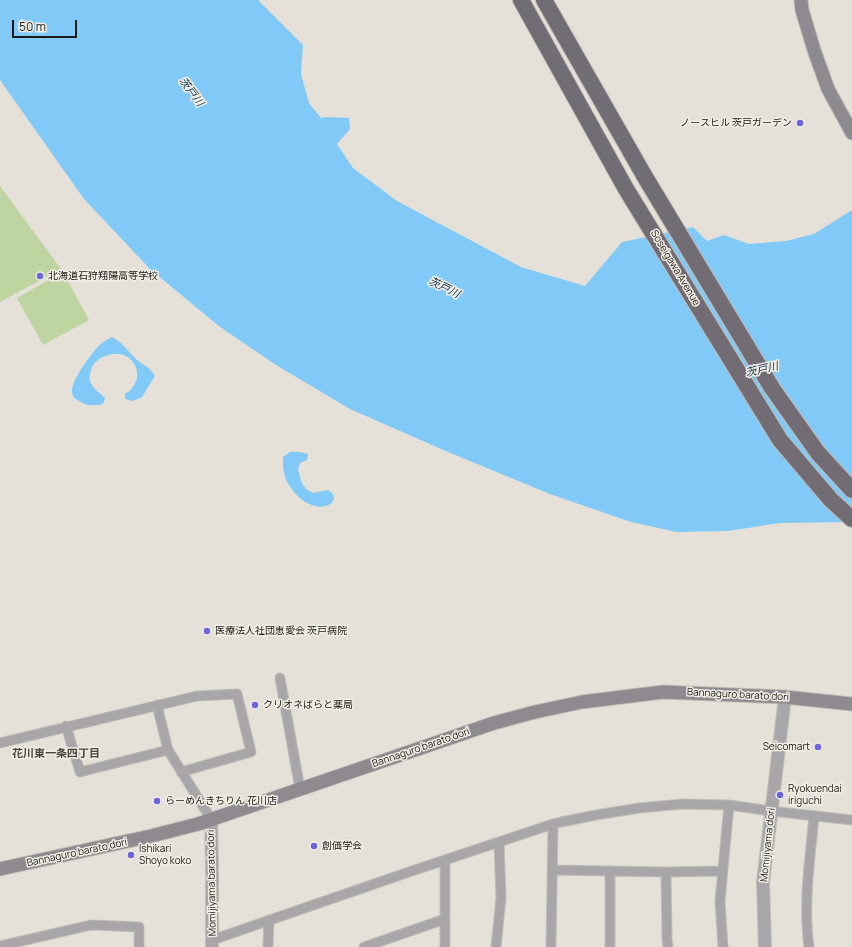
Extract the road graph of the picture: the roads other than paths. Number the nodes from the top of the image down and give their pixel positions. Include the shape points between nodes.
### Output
1 (544, 0) edge
2 (800, 0) edge
3 (523, 1) edge
4 (852, 133) edge
5 (852, 490) edge
6 (852, 519) edge
7 (280, 678) dead end
8 (784, 696) junction
9 (852, 704) edge
10 (158, 705) junction
11 (66, 726) junction
12 (0, 742) edge
13 (168, 750) junction
14 (181, 772) junction
15 (300, 789) junction
16 (729, 805) junction
17 (772, 812) junction
18 (814, 816) junction
19 (211, 819) junction
20 (852, 820) edge
21 (553, 824) junction
22 (498, 842) junction
23 (445, 860) junction
24 (0, 869) edge
25 (552, 870) junction
26 (610, 871) junction
27 (666, 872) junction
28 (723, 872) junction
29 (445, 919) junction
30 (269, 920) junction
31 (384, 943) edge
32 (212, 944) edge
33 (0, 946) edge
34 (139, 947) edge
35 (268, 947) edge
36 (364, 947) edge
37 (445, 947) edge
38 (496, 947) edge
39 (551, 947) edge
40 (610, 947) edge
41 (668, 947) edge
42 (723, 947) edge
43 (764, 947) edge
44 (809, 947) edge

1 - 5 highway via 645,177 772,388 818,453
2 - 4 main road via 828,89
3 - 6 highway, Soseigawa Avenue via 626,188 780,440 831,500
7 - 15 street
8 - 9 main road, Bannaguro barato dori
8 - 15 main road, Bannaguro barato dori via 663,692 582,702 494,723
8 - 17 street, Momijiyama dori
10 - 11 street
10 - 13 street
10 - 14 street via 197,696 237,694 251,752
11 - 12 street
11 - 13 street via 80,772
13 - 14 street
14 - 19 street
15 - 19 main road, Bannaguro barato dori
16 - 17 street
16 - 21 street via 683,804 640,808
16 - 28 street
17 - 18 street
17 - 43 street, Momijiyama dori via 764,882
18 - 20 street
18 - 44 street via 806,902
19 - 24 main road, Bannaguro barato dori via 151,836
19 - 32 street, Momijiyama barato dori
21 - 22 street
21 - 25 street
22 - 23 street
22 - 38 street via 501,898
23 - 29 street
23 - 30 street
25 - 26 street
25 - 39 street
26 - 27 street
26 - 40 street
27 - 28 street
27 - 41 street
28 - 42 street via 720,901
29 - 31 street
29 - 37 street
30 - 32 street
30 - 35 street
31 - 36 street
33 - 34 street via 91,925 139,927

